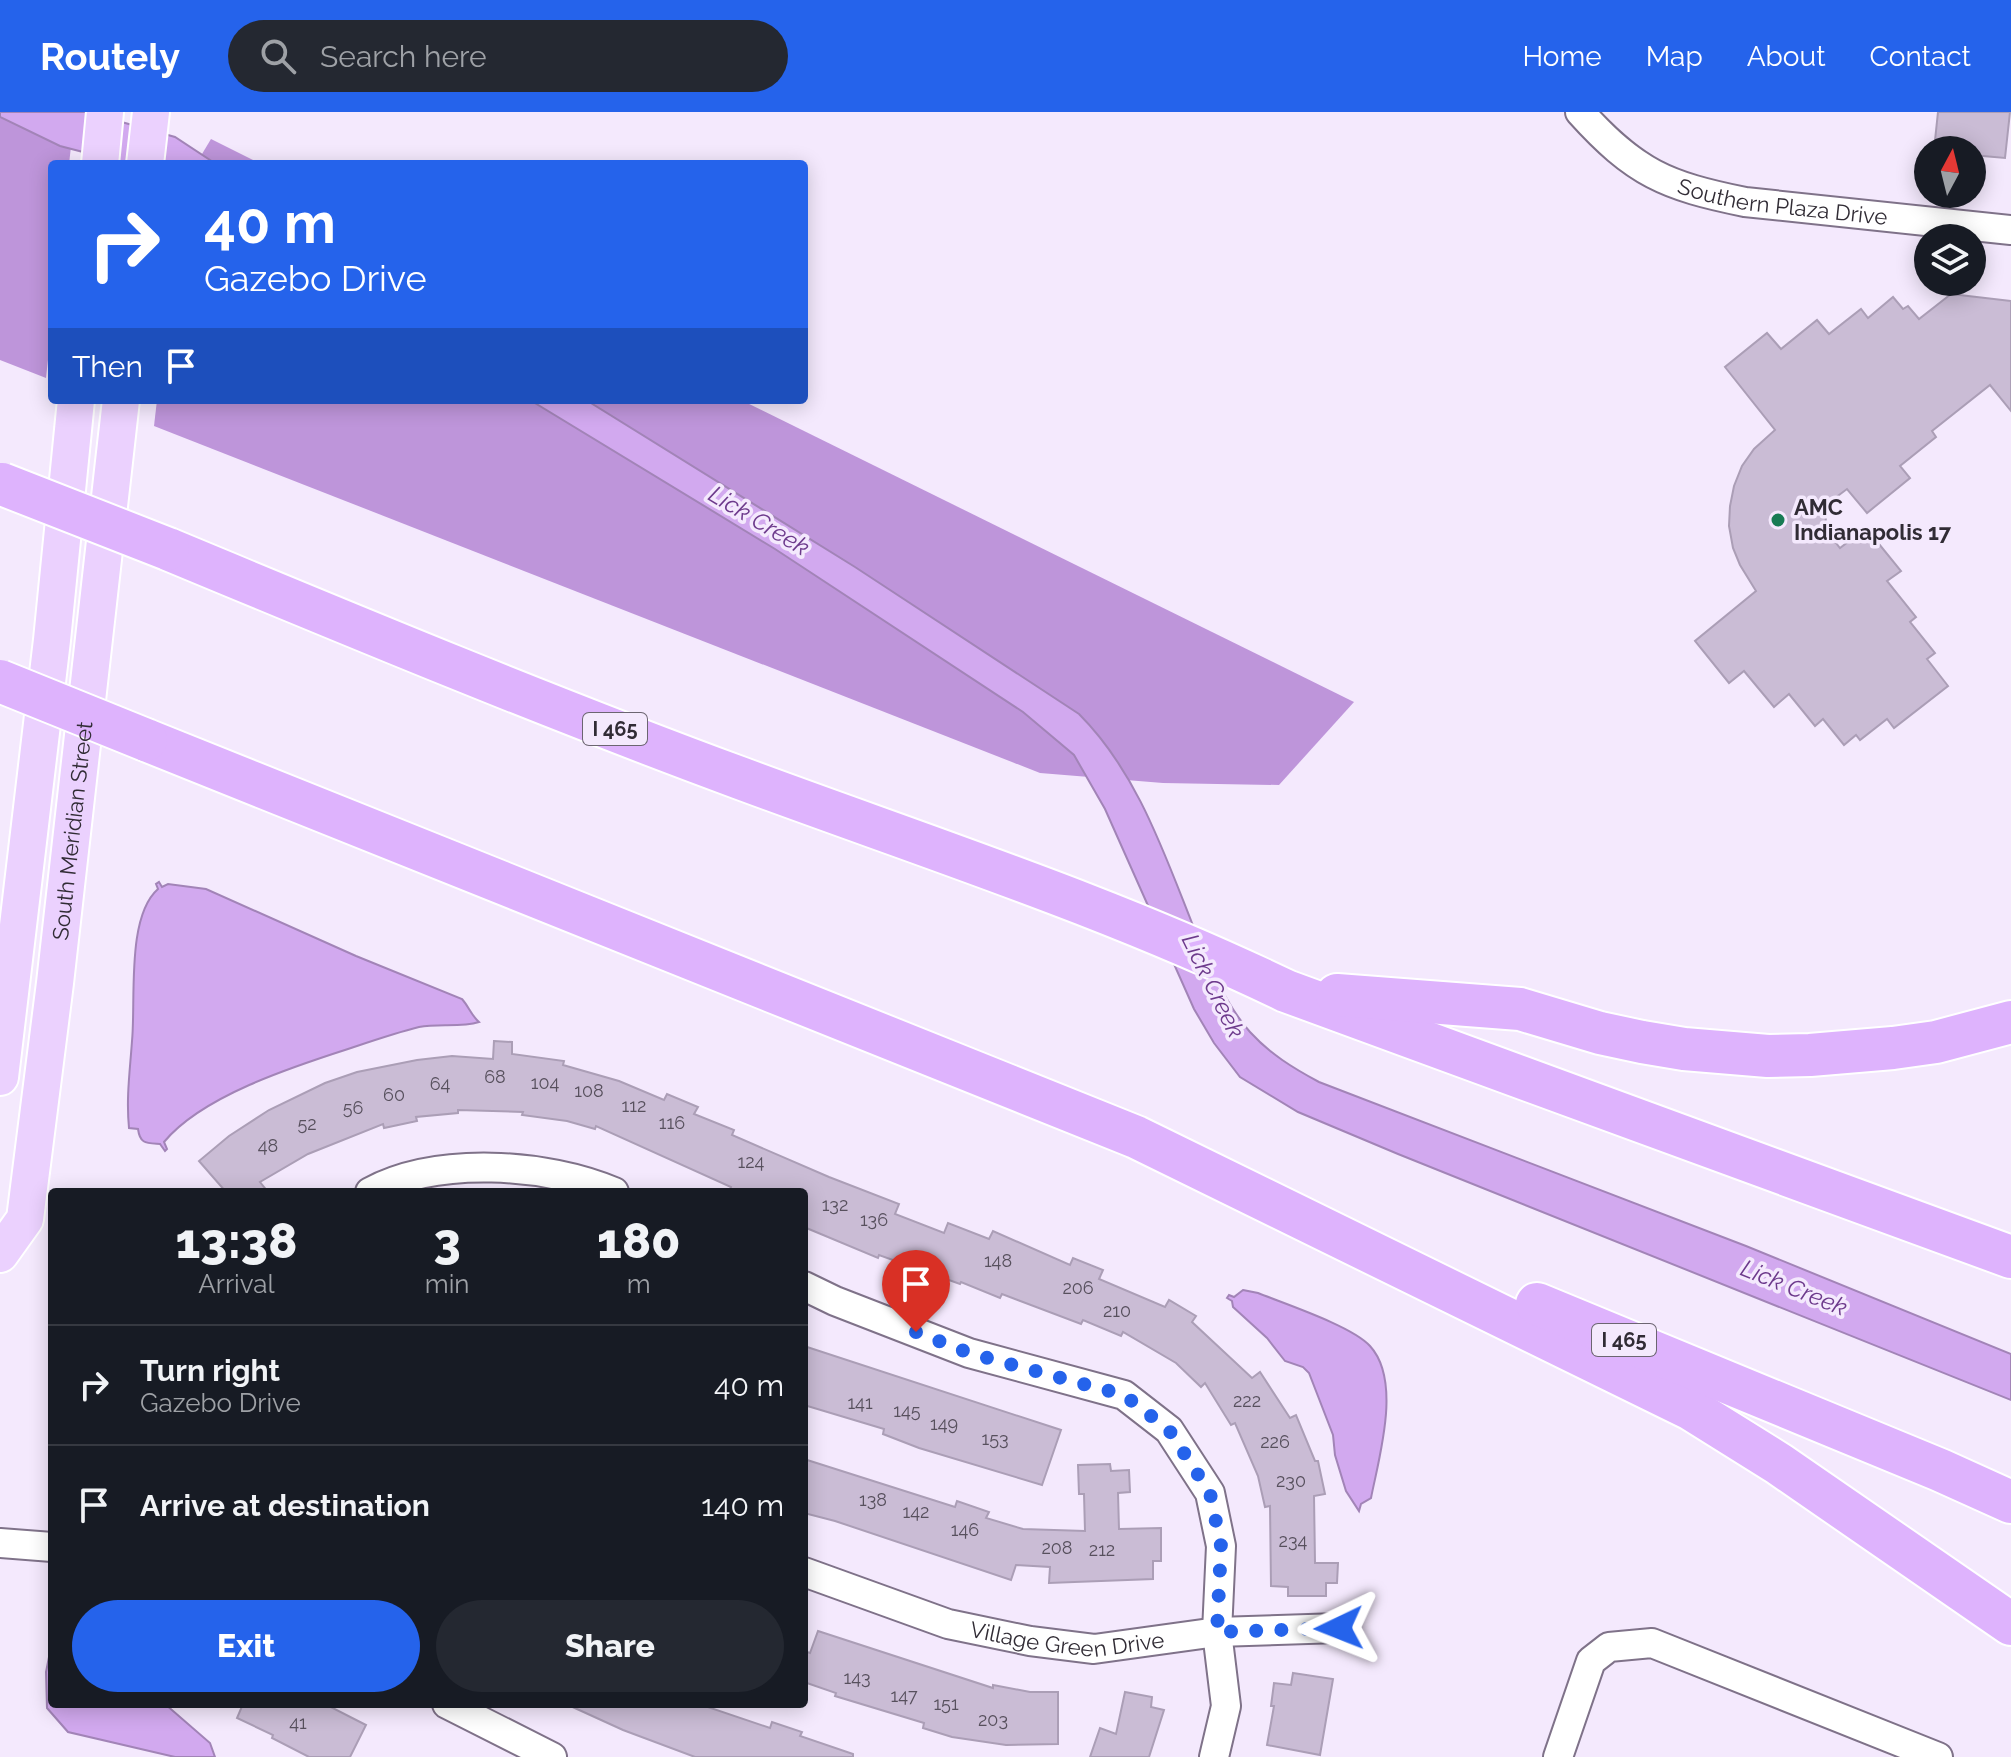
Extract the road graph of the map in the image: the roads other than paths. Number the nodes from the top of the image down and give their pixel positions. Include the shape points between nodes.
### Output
1 (105, 112) edge
2 (151, 112) edge
3 (1580, 112) edge
4 (100, 160) edge
5 (145, 160) edge
6 (2011, 230) edge
7 (76, 404) edge
8 (121, 404) edge
9 (1, 484) edge
10 (0, 681) edge
11 (1286, 991) junction
12 (2011, 1022) edge
13 (3, 1031) edge
14 (49, 1036) junction
15 (0, 1077) edge
16 (1234, 1185) junction
17 (381, 1188) edge
18 (601, 1188) edge
19 (0, 1254) edge
20 (2011, 1257) edge
21 (808, 1288) edge
22 (2011, 1502) edge
23 (0, 1543) edge
24 (48, 1547) edge
25 (808, 1573) edge
26 (2011, 1624) edge
27 (1339, 1628) dead end
28 (1217, 1632) junction
29 (454, 1708) edge
30 (540, 1754) edge
31 (1214, 1757) edge
32 (1558, 1757) edge
33 (1938, 1757) edge

1 - 4 main road
2 - 5 main road
3 - 6 street, Southern Plaza Drive via 1607,141 1670,184 1745,202
7 - 13 main road, South Meridian Street
8 - 14 main road, South Meridian Street
9 - 11 highway, I 465, bridge via 736,777 1066,898
10 - 16 highway, I 465, bridge via 1136,1137
11 - 12 highway via 1520,1009 1642,1042 1768,1056 1936,1042
11 - 20 highway, I 465
13 - 14 street
13 - 15 main road, South Meridian Street
14 - 19 main road, South Meridian Street via 25,1219
16 - 22 highway, I 465 via 1586,1324
16 - 26 highway via 1691,1409
17 - 18 street via 446,1170 487,1167 556,1174
21 - 28 street via 969,1353 1124,1395 1169,1430 1210,1493 1221,1546
23 - 24 street
25 - 28 street, Village Green Drive via 948,1624 1030,1641 1094,1649
27 - 28 street, Village Green Drive
28 - 31 street via 1226,1706
29 - 30 street
32 - 33 street via 1591,1661 1609,1647 1652,1643

